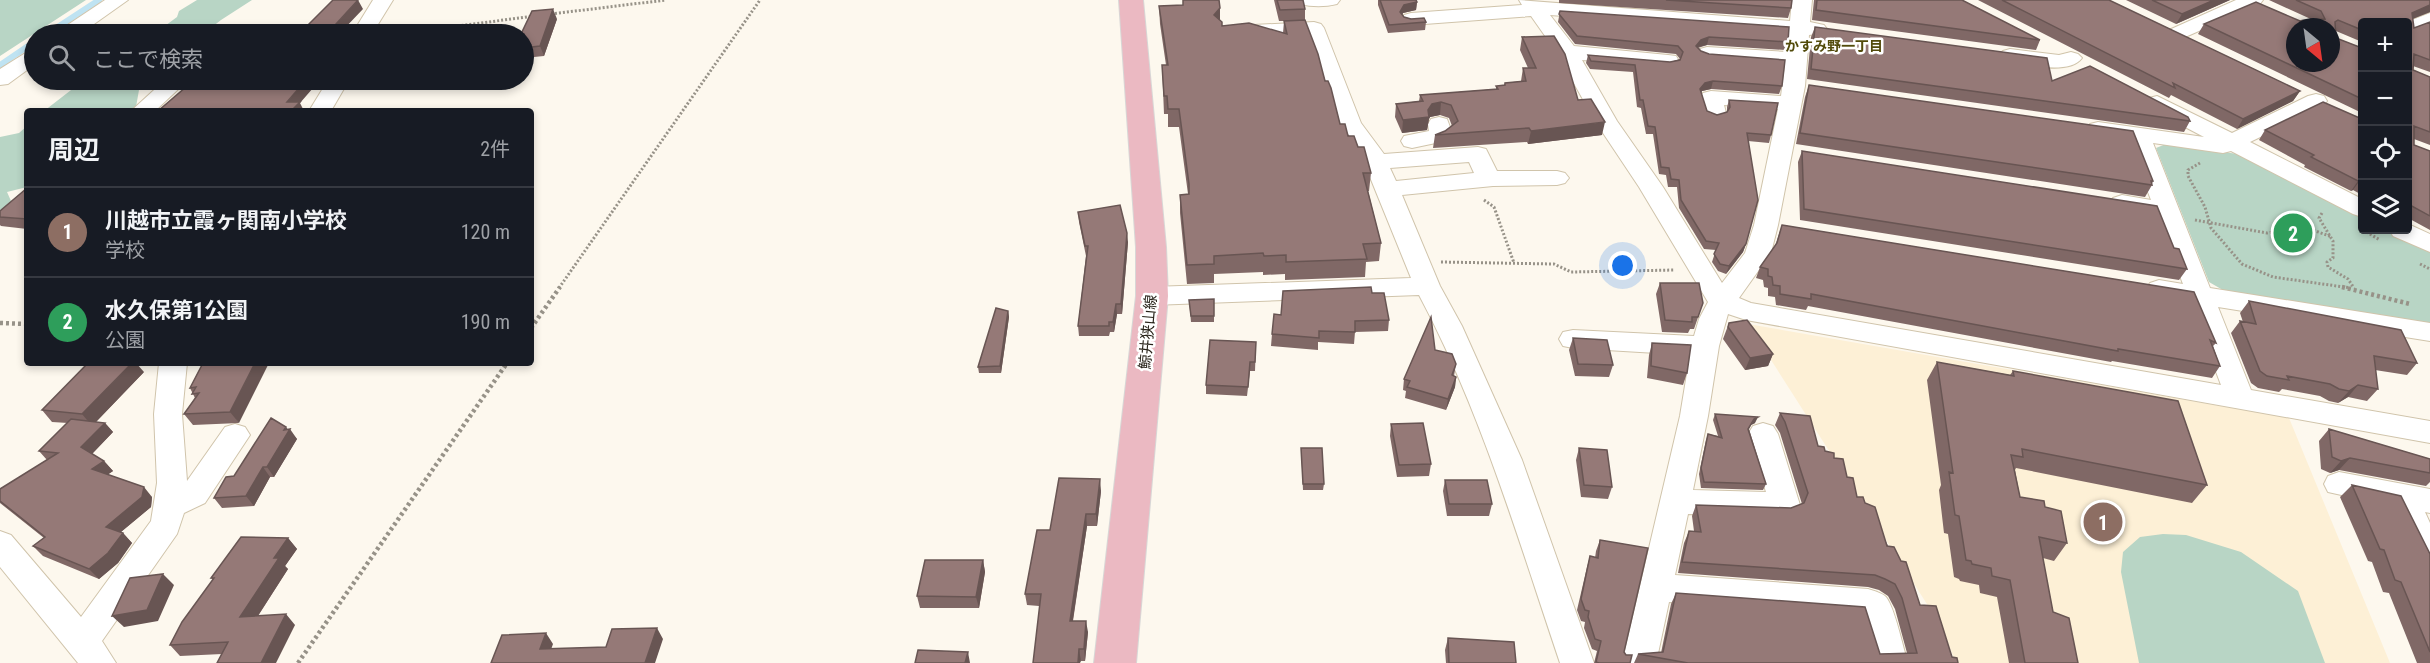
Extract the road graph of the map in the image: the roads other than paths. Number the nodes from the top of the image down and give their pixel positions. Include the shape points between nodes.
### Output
1 (118, 0) edge
2 (383, 0) edge
3 (1131, 0) edge
4 (1306, 0) edge
5 (1330, 0) edge
6 (1802, 0) edge
7 (2255, 3) edge
8 (1532, 5) edge
9 (1411, 19) edge
10 (2430, 19) edge
11 (82, 24) edge
12 (368, 24) edge
13 (2156, 24) edge
14 (1800, 27) junction
15 (2412, 28) edge
16 (1226, 32) edge
17 (1836, 32) edge
18 (2176, 34) junction
19 (2030, 37) edge
20 (2198, 44) edge
21 (1567, 52) junction
22 (1707, 53) edge
23 (1990, 53) edge
24 (2071, 58) junction
25 (1797, 59) junction
26 (1668, 61) edge
27 (24, 63) edge
28 (2091, 69) edge
29 (0, 79) edge
30 (1818, 89) edge
31 (166, 90) edge
32 (332, 90) edge
33 (2295, 91) edge
34 (1792, 94) junction
35 (2142, 95) edge
36 (145, 108) edge
37 (322, 108) edge
38 (1714, 113) edge
39 (1439, 124) dead end
40 (2079, 126) edge
41 (2138, 135) junction
42 (2232, 141) junction
43 (1782, 151) junction
44 (1372, 154) junction
45 (1805, 154) edge
46 (1557, 178) dead end
47 (1482, 187) junction
48 (1387, 189) junction
49 (2098, 199) edge
50 (2358, 207) edge
51 (2170, 213) junction
52 (2410, 234) edge
53 (2430, 244) edge
54 (1427, 286) junction
55 (2140, 286) edge
56 (1152, 296) junction
57 (2199, 296) junction
58 (1722, 301) junction
59 (2430, 332) edge
60 (1573, 339) edge
61 (1705, 346) junction
62 (173, 366) edge
63 (2240, 398) junction
64 (2430, 432) edge
65 (1763, 434) dead end
66 (235, 435) dead end
67 (2339, 484) dead end
68 (2416, 498) edge
69 (1675, 501) junction
70 (172, 504) junction
71 (0, 544) edge
72 (2430, 555) edge
73 (1655, 587) junction
74 (91, 653) edge
75 (1114, 663) edge
76 (1577, 663) edge
77 (1639, 663) edge
78 (1891, 663) edge

1 - 11 street
2 - 12 street
3 - 56 main road, 鯨井狭山線
4 - 5 street
6 - 14 street
7 - 18 street
8 - 9 street
8 - 14 street
8 - 21 street
10 - 15 street
13 - 18 street
14 - 17 street
14 - 25 street
16 - 44 street via 1314,28 1350,124
18 - 20 street
19 - 24 street
21 - 26 street
21 - 58 street via 1606,121
22 - 25 street
23 - 24 street via 2061,62
24 - 28 street
25 - 34 street
27 - 29 street
30 - 34 street
31 - 36 street
32 - 37 street
33 - 42 street via 2326,106
34 - 38 street via 1711,98
34 - 43 street
35 - 42 street
39 - 44 street via 1443,133 1437,138
40 - 41 street
41 - 42 street via 2223,146
41 - 51 street
42 - 50 street
43 - 45 street
43 - 58 street via 1777,227
44 - 47 street via 1478,154
44 - 48 street
46 - 47 street via 1524,176
47 - 48 street
48 - 54 street
49 - 51 street
51 - 57 street
52 - 53 street
54 - 56 street
54 - 76 street via 1449,326 1507,460
55 - 57 street
56 - 75 main road, 鯨井狭山線
57 - 59 street
57 - 63 street
58 - 61 street
58 - 63 street via 1746,311
60 - 61 street
61 - 69 street
62 - 70 street via 168,413
63 - 64 street
65 - 69 street via 1785,504
66 - 70 street via 194,495
67 - 68 street
68 - 72 street
69 - 73 street
70 - 74 street via 166,525
71 - 74 street
73 - 77 street
73 - 78 street via 1868,603 1874,607

